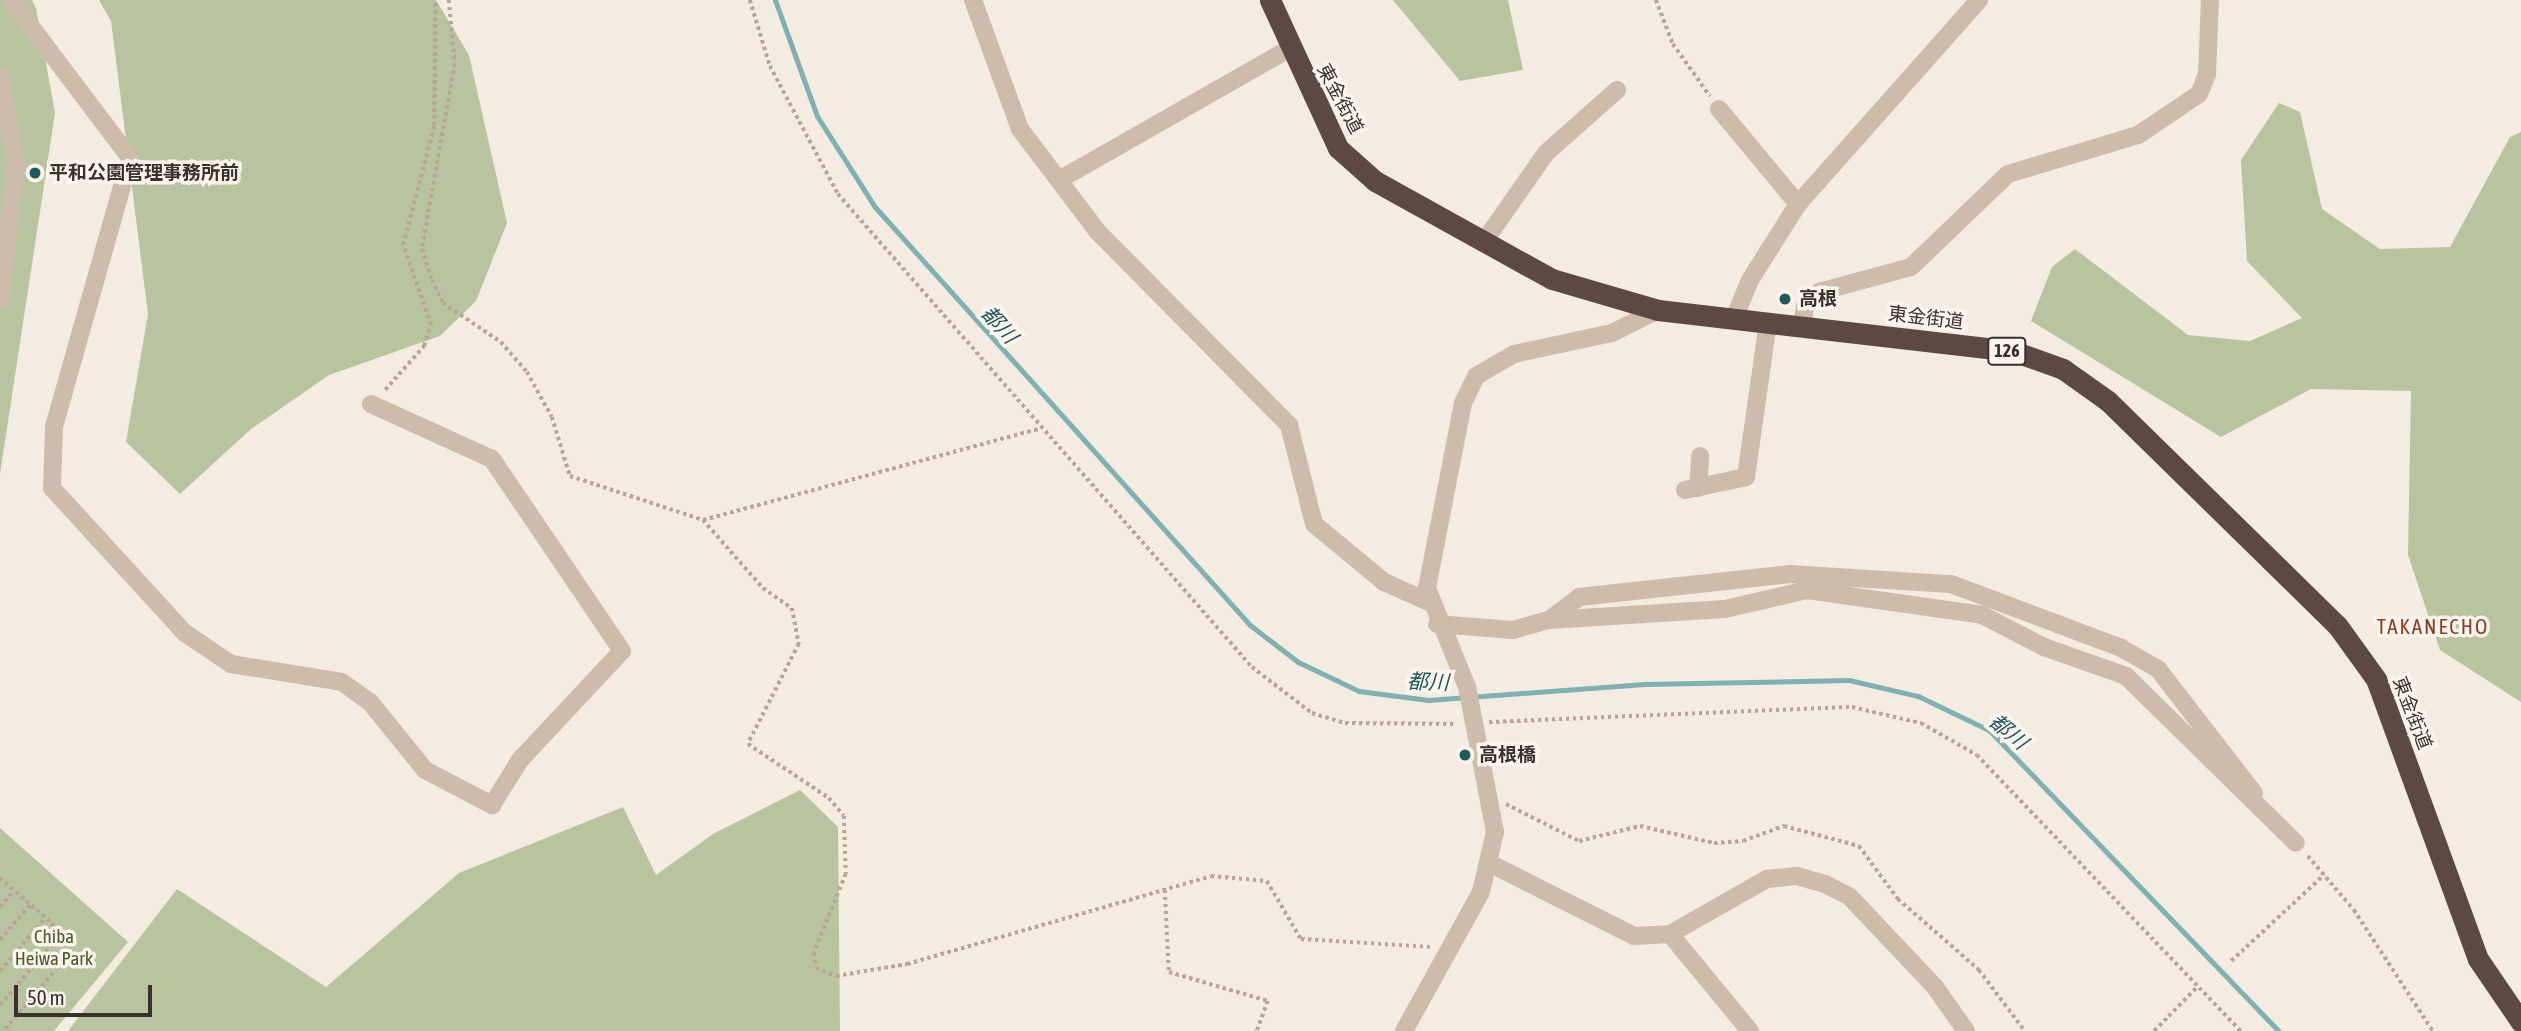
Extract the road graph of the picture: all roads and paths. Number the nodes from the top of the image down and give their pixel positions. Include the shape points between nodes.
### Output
1 (11, 0) edge
2 (435, 0) edge
3 (449, 0) edge
4 (972, 0) edge
5 (1270, 0) edge
6 (1656, 0) edge
7 (1979, 0) edge
8 (2210, 0) edge
9 (1289, 49) junction
10 (0, 76) edge
11 (1617, 90) dead end
12 (1719, 109) joint
13 (1059, 180) junction
14 (1798, 204) junction
15 (1483, 243) junction
16 (0, 299) edge
17 (1658, 310) junction
18 (1734, 319) junction
19 (1768, 322) junction
20 (1802, 326) junction
21 (372, 404) joint
22 (1041, 428) dead end
23 (1700, 456) dead end
24 (703, 520) junction
25 (1429, 602) junction
26 (1549, 621) junction
27 (1437, 624) junction
28 (2259, 802) junction
29 (2297, 843) joint
30 (1491, 864) junction
31 (2324, 875) junction
32 (0, 878) edge
33 (1165, 890) junction
34 (14, 891) junction
35 (30, 905) junction
36 (0, 907) edge
37 (45, 918) junction
38 (1670, 934) junction
39 (58, 937) junction
40 (0, 940) edge
41 (1452, 948) junction
42 (2231, 961) dead end
43 (0, 971) edge
44 (2198, 986) dead end
45 (0, 1005) edge
46 (2521, 1022) edge
47 (4, 1031) edge
48 (1257, 1031) edge
49 (1404, 1031) edge
50 (1750, 1031) edge
51 (1966, 1031) edge
52 (2154, 1031) edge
53 (2433, 1031) edge

1 - 21 street via 130,158 54,426 52,488 185,633 231,664 342,682 370,702 425,770 492,804 520,760 622,651 492,459
2 - 21 path via 434,126 403,245 431,325 424,346
3 - 24 path via 455,64 422,250 443,303 501,342 527,372 552,417 570,476 584,486
4 - 13 street via 1020,130
5 - 9 highway, 東金街道 / 126
6 - 12 path via 1673,44
7 - 14 street
8 - 20 street via 2207,74 2199,94 2137,135 2008,174 1911,267 1819,292 1805,307
9 - 13 street
9 - 15 highway, 東金街道 / 126 via 1327,131 1356,166
10 - 16 street via 16,165
11 - 15 street via 1546,153
12 - 14 street
13 - 25 street via 1098,232 1277,407 1289,425 1314,524 1384,582
14 - 18 street via 1750,280
15 - 17 highway, 東金街道 / 126 via 1590,293
17 - 18 highway, 東金街道 / 126
17 - 25 street via 1612,333 1514,354 1476,376 1452,445 1427,571
18 - 19 highway, 東金街道 / 126
19 - 20 highway, 東金街道 / 126
19 - 23 street via 1746,477 1692,489
20 - 46 highway, 東金街道 / 126 via 2013,352 2063,369 2163,449 2337,625 2376,679 2478,959
22 - 24 path
24 - 33 path via 763,588 792,608 800,624 799,644 748,744 829,798 844,817 846,874 814,953 816,968 836,976 907,964
25 - 27 street
26 - 27 street via 1513,630
26 - 28 street via 1725,608 1807,590 1982,615 2044,647 2126,676
26 - 28 street via 1578,597 1790,574 1951,584 2121,648 2158,669 2234,760
27 - 30 street via 1468,687 1490,799
28 - 29 street
29 - 31 path
30 - 38 street via 1634,936
30 - 41 street
31 - 42 path
31 - 53 path
32 - 34 path
33 - 41 path via 1211,876 1267,881 1301,939
33 - 48 path via 1169,972 1268,1001
34 - 35 path
34 - 36 path
35 - 37 path
35 - 40 path
37 - 39 path
37 - 43 path
38 - 50 street
38 - 51 street via 1767,879 1797,876 1825,884 1850,897 1935,987
39 - 45 path
39 - 47 path via 67,957
41 - 49 street
44 - 52 path

